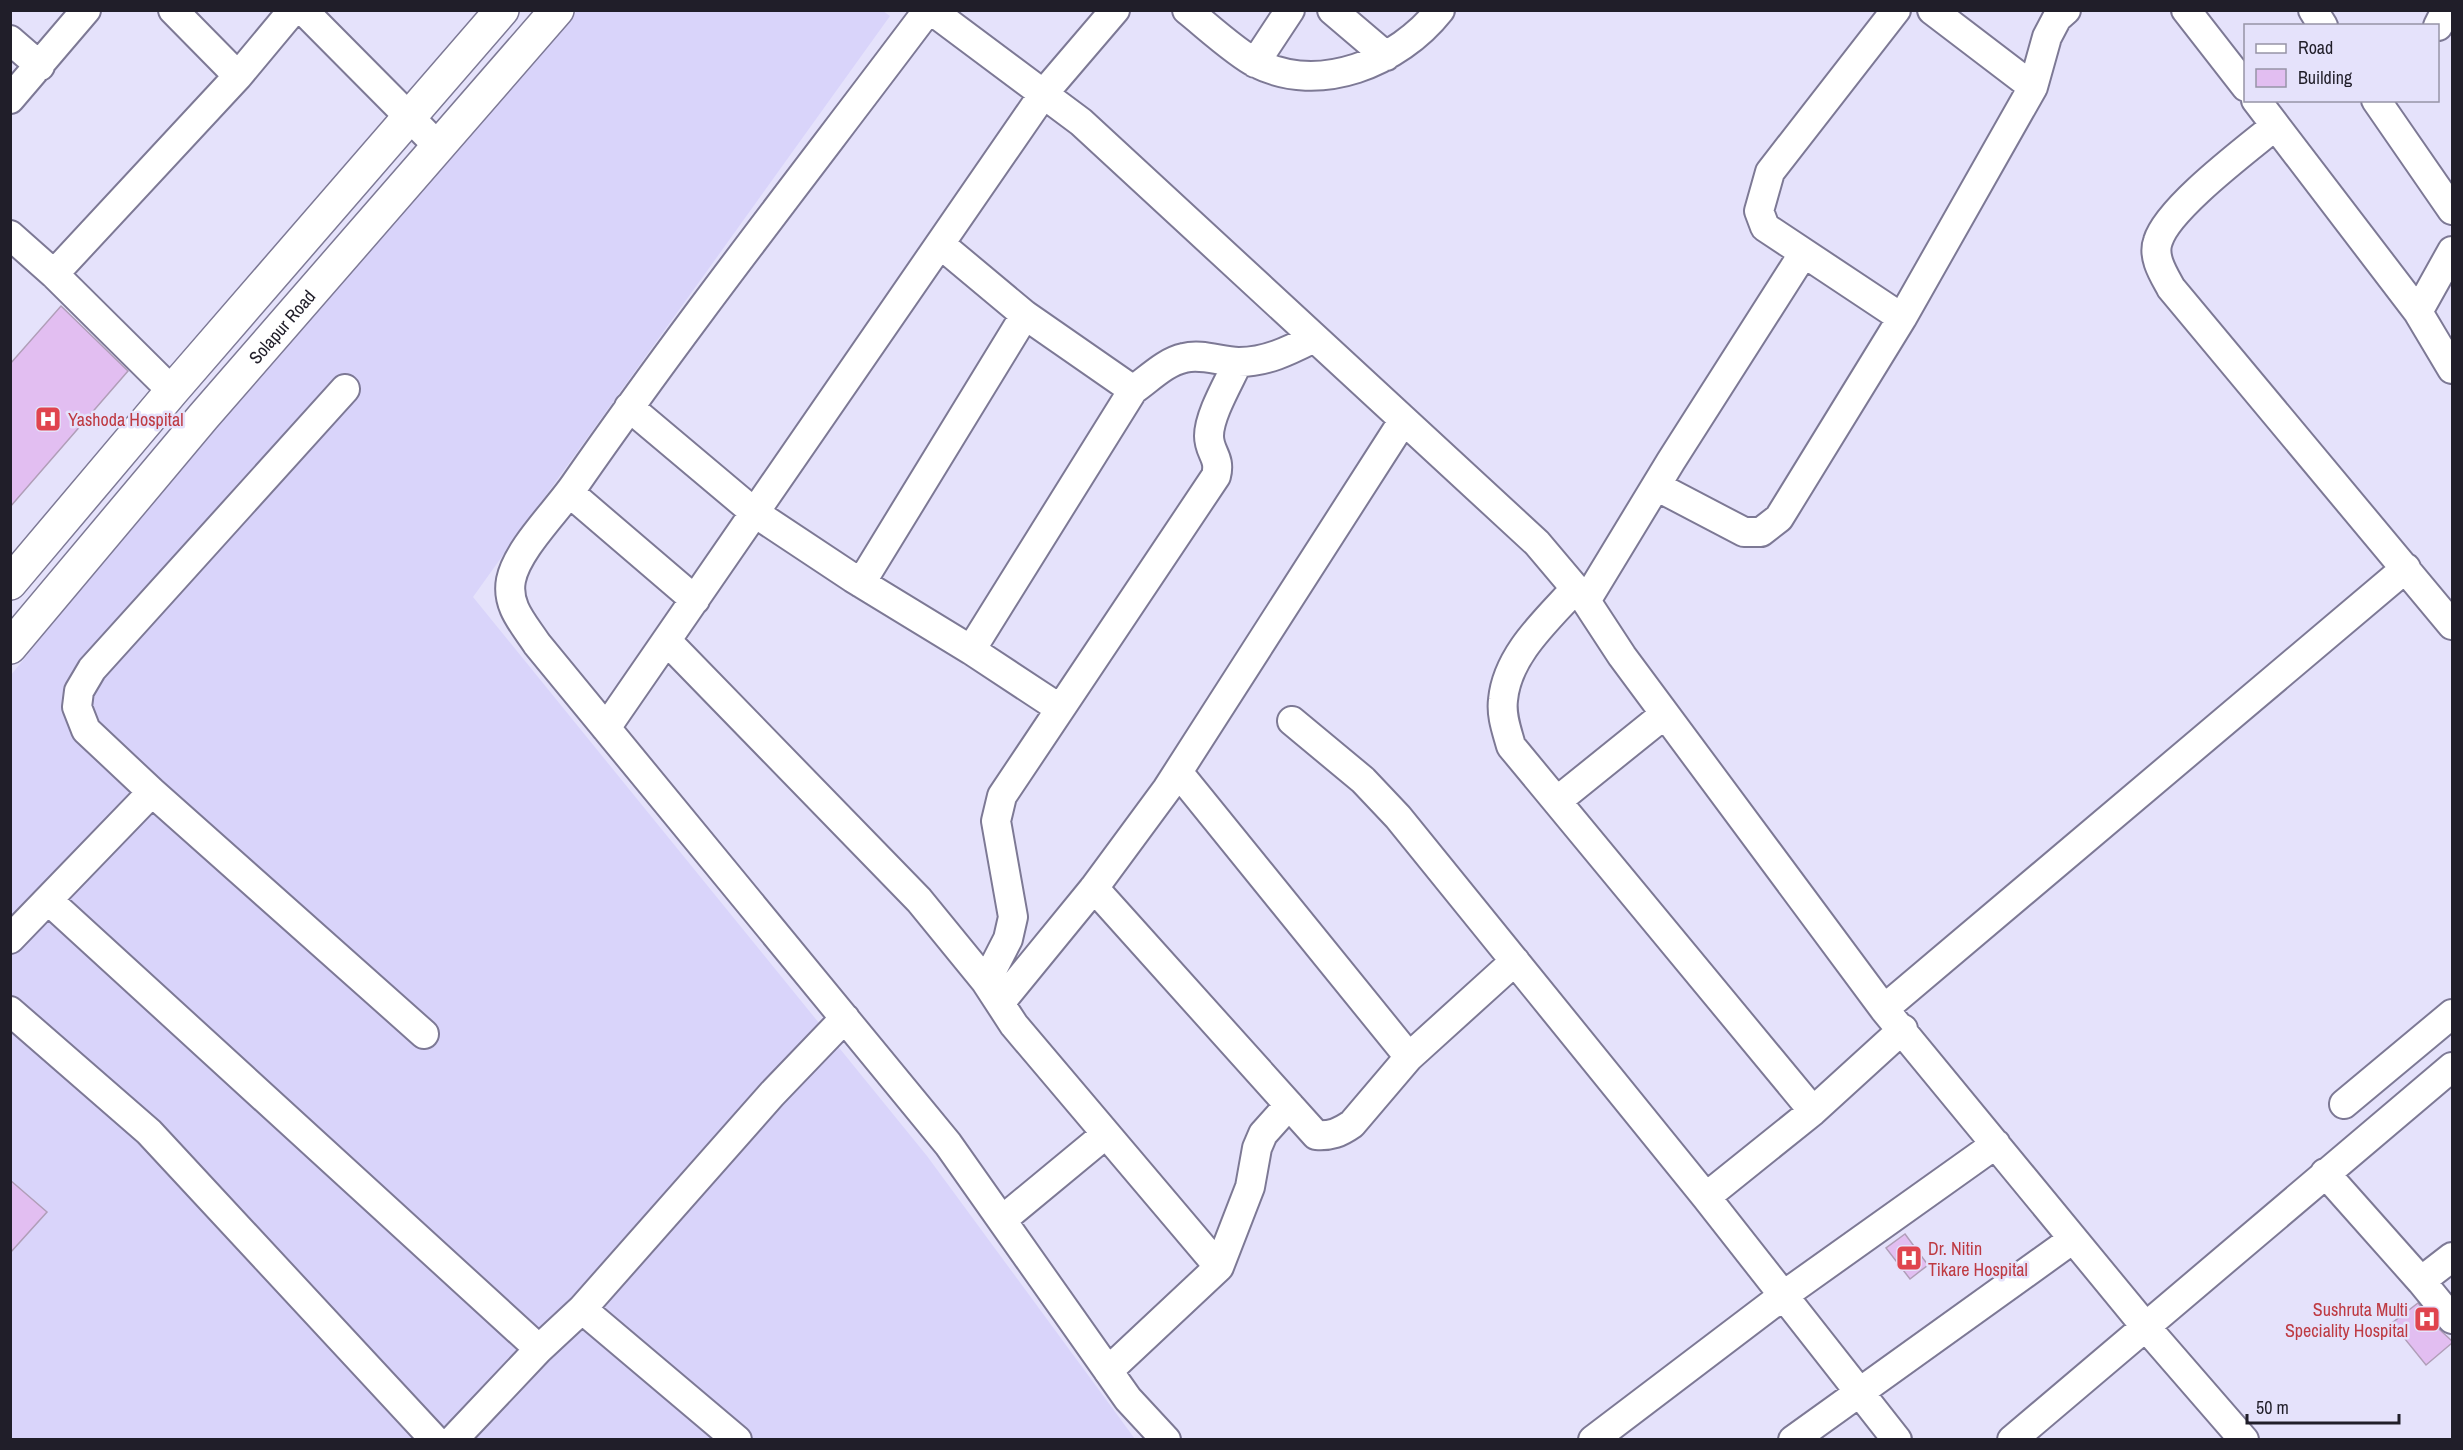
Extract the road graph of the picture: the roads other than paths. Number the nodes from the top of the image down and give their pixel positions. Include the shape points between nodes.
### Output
1 (86, 10) edge
2 (173, 10) edge
3 (293, 10) edge
4 (303, 10) edge
5 (502, 10) edge
6 (557, 10) edge
7 (930, 10) edge
8 (1115, 10) edge
9 (1187, 10) edge
10 (1290, 10) edge
11 (1332, 10) edge
12 (1440, 10) edge
13 (1896, 10) edge
14 (1932, 10) edge
15 (2066, 10) edge
16 (2186, 10) edge
17 (2313, 10) edge
18 (2446, 10) edge
19 (2322, 24) edge
20 (2439, 24) edge
21 (10, 40) edge
22 (1386, 56) junction
23 (1255, 63) junction
24 (40, 66) junction
25 (238, 76) junction
26 (2244, 84) edge
27 (2032, 87) junction
28 (1044, 93) junction
29 (10, 99) edge
30 (2257, 102) edge
31 (2387, 106) edge
32 (408, 116) junction
33 (2275, 126) junction
34 (438, 146) junction
35 (2452, 210) edge
36 (10, 235) edge
37 (940, 244) junction
38 (2452, 251) edge
39 (1803, 254) junction
40 (54, 274) junction
41 (2418, 312) junction
42 (1025, 315) junction
43 (1902, 318) junction
44 (1314, 338) junction
45 (1238, 362) junction
46 (2452, 369) edge
47 (345, 389) dead end
48 (1133, 390) junction
49 (172, 391) junction
50 (630, 407) junction
51 (1403, 420) junction
52 (1656, 486) junction
53 (570, 493) junction
54 (755, 513) junction
55 (2406, 568) junction
56 (10, 583) edge
57 (861, 583) junction
58 (1581, 595) junction
59 (695, 600) junction
60 (2452, 625) edge
61 (667, 641) junction
62 (10, 647) edge
63 (971, 650) junction
64 (1059, 708) junction
65 (1665, 714) junction
66 (1292, 721) dead end
67 (606, 728) junction
68 (1178, 772) junction
69 (152, 792) junction
70 (1557, 801) junction
71 (1094, 888) junction
72 (48, 900) junction
73 (10, 939) edge
74 (1515, 961) junction
75 (993, 993) junction
76 (1884, 1008) junction
77 (10, 1011) edge
78 (2452, 1014) edge
79 (844, 1018) junction
80 (1903, 1029) junction
81 (424, 1034) dead end
82 (1409, 1057) junction
83 (2452, 1067) edge
84 (2344, 1104) dead end
85 (1289, 1105) junction
86 (1813, 1111) junction
87 (1106, 1134) junction
88 (1996, 1144) junction
89 (2325, 1173) junction
90 (1706, 1197) junction
91 (1002, 1220) junction
92 (2073, 1239) junction
93 (2452, 1257) edge
94 (1219, 1267) junction
95 (2421, 1281) junction
96 (1784, 1295) junction
97 (582, 1309) junction
98 (2452, 1319) edge
99 (2145, 1326) junction
100 (539, 1349) junction
101 (1108, 1371) junction
102 (1860, 1391) junction
103 (435, 1440) edge
104 (453, 1440) edge
105 (737, 1440) edge
106 (1166, 1440) edge
107 (1593, 1440) edge
108 (1793, 1440) edge
109 (1897, 1440) edge
110 (2012, 1440) edge
111 (2244, 1440) edge

1 - 24 street
2 - 25 street
3 - 25 street
4 - 32 street
5 - 32 main road
6 - 34 main road, Solapur Road
7 - 28 street
7 - 50 street
8 - 28 street
9 - 23 street
10 - 23 street
11 - 22 street
12 - 22 street via 1430,24
13 - 39 street via 1770,172 1759,211 1765,227
14 - 27 street
15 - 27 street via 2047,37
16 - 26 street
17 - 19 street
18 - 20 street
21 - 24 street
22 - 23 street via 1346,73 1311,77 1284,74
24 - 29 street
25 - 40 street
27 - 43 street
28 - 37 street
28 - 44 street via 1081,122
30 - 33 street
31 - 35 street
32 - 34 street
32 - 49 main road
33 - 41 street
33 - 55 street via 2175,212 2157,242 2159,266 2171,288
34 - 62 main road, Solapur Road
36 - 40 street
37 - 42 street
37 - 54 street
38 - 41 street
39 - 43 street
39 - 52 street
40 - 49 street
41 - 46 street
42 - 48 street
42 - 57 street
43 - 52 street via 1779,518 1761,532 1744,532
44 - 45 street via 1278,356
44 - 51 street
45 - 48 street via 1185,357
45 - 64 street via 1211,423 1216,476
47 - 69 street via 92,669 79,691 77,707 86,730
48 - 63 street
49 - 56 main road
50 - 53 street
50 - 54 street
51 - 58 street via 1537,543
51 - 68 street
52 - 58 street
53 - 59 street
53 - 67 street via 517,561 511,581 511,606
54 - 57 street
54 - 59 street
55 - 60 street
55 - 76 street
57 - 63 street
58 - 65 street
58 - 70 street via 1527,641 1503,699 1511,746
59 - 61 street
61 - 67 street
61 - 75 street via 920,900
63 - 64 street
64 - 75 street via 1002,796 996,821 1013,917
65 - 70 street
65 - 76 street
66 - 74 street via 1363,780 1398,817
67 - 79 street
68 - 71 street
68 - 82 street
69 - 72 street
69 - 81 street
70 - 86 street
71 - 75 street
71 - 85 street
72 - 73 street
72 - 100 street
74 - 82 street
74 - 90 street
75 - 87 street via 1014,1025
76 - 80 street
77 - 103 street via 149,1132
78 - 84 street
79 - 91 street via 948,1144
79 - 97 street
80 - 86 street
80 - 88 street
82 - 85 street via 1342,1131 1316,1135
83 - 89 street
85 - 94 street via 1263,1134 1250,1187
86 - 90 street
87 - 91 street
87 - 94 street
88 - 92 street
88 - 96 street
89 - 95 street
89 - 99 street
90 - 96 street
91 - 101 street
92 - 99 street
92 - 102 street
93 - 95 street
94 - 101 street
95 - 98 street
96 - 102 street
96 - 107 street
97 - 100 street
97 - 105 street
99 - 110 street
99 - 111 street
100 - 104 street
101 - 106 street
102 - 108 street
102 - 109 street

